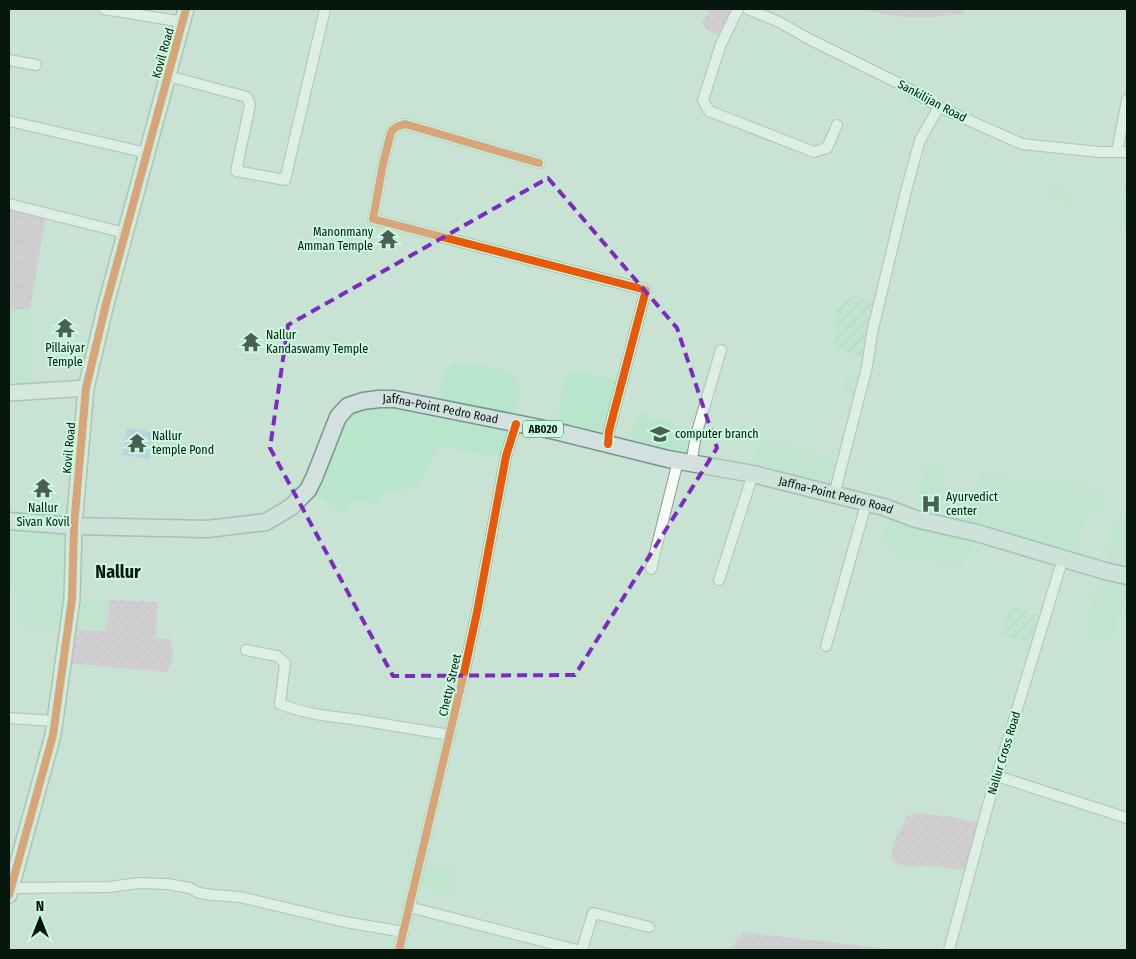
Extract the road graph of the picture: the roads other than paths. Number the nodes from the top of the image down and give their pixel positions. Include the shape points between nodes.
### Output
1 (104, 9) edge
2 (325, 9) edge
3 (738, 9) edge
4 (748, 9) edge
5 (185, 15) edge
6 (9, 60) edge
7 (36, 65) dead end
8 (168, 76) junction
9 (1127, 100) edge
10 (939, 107) junction
11 (9, 121) edge
12 (837, 125) dead end
13 (1122, 152) edge
14 (147, 153) junction
15 (539, 162) dead end
16 (9, 204) edge
17 (125, 234) junction
18 (721, 350) dead end
19 (86, 388) junction
20 (9, 393) edge
21 (516, 424) junction
22 (608, 444) junction
23 (684, 463) junction
24 (753, 474) junction
25 (834, 495) junction
26 (866, 504) junction
27 (9, 521) edge
28 (74, 526) junction
29 (1063, 558) junction
30 (651, 569) dead end
31 (1127, 576) edge
32 (718, 580) dead end
33 (826, 646) dead end
34 (246, 650) dead end
35 (9, 718) edge
36 (54, 721) junction
37 (450, 735) junction
38 (997, 776) junction
39 (1127, 818) edge
40 (10, 892) edge
41 (409, 907) junction
42 (649, 928) dead end
43 (404, 932) junction
44 (398, 950) edge
45 (577, 950) edge
46 (582, 950) edge
47 (949, 950) edge

1 - 5 street
2 - 8 street via 285,180 236,171 250,104 247,97
3 - 12 street via 721,44 703,100 710,111 814,152 827,148
4 - 10 street, Sankilijan Road via 902,84
5 - 8 street, Kovil Road
6 - 7 street
8 - 14 street, Kovil Road
9 - 13 street
10 - 13 street, Sankilijan Road via 1022,144
10 - 25 street via 920,140
11 - 14 street
14 - 17 street, Kovil Road
15 - 22 street via 405,124 396,127 391,132 373,219 646,290
16 - 17 street
17 - 19 street, Kovil Road
18 - 23 street via 696,436
19 - 20 street
19 - 28 street, Kovil Road
21 - 22 main road, Jaffna-Point Pedro Road / AB020
21 - 28 main road, Jaffna-Point Pedro Road / AB020 via 394,400 363,401 348,406 338,417 308,490 291,508 266,522 207,529
21 - 37 street, Chetty Street via 506,456
22 - 23 main road, Jaffna-Point Pedro Road / AB020
23 - 24 main road, Jaffna-Point Pedro Road / AB020
23 - 30 street
24 - 25 main road, Jaffna-Point Pedro Road / AB020
24 - 32 street
25 - 26 main road, Jaffna-Point Pedro Road / AB020
26 - 29 main road, Jaffna-Point Pedro Road / AB020
26 - 33 street
27 - 28 main road, Jaffna-Point Pedro Road / AB020
28 - 36 street, Kovil Road via 72,599
29 - 31 main road, Jaffna-Point Pedro Road / AB020
29 - 38 street, Nallur Cross Road
34 - 37 street via 277,656 285,663 280,704 334,718
35 - 36 street
36 - 40 street, Kovil Road via 53,735
37 - 41 street, Chetty Street
38 - 39 street
38 - 47 street, Nallur Cross Road
40 - 43 street via 109,887 139,882 167,884 213,896 240,897 345,922
41 - 43 street, Chetty Street
41 - 45 street
42 - 46 street via 593,913
43 - 44 street, Chetty Street

